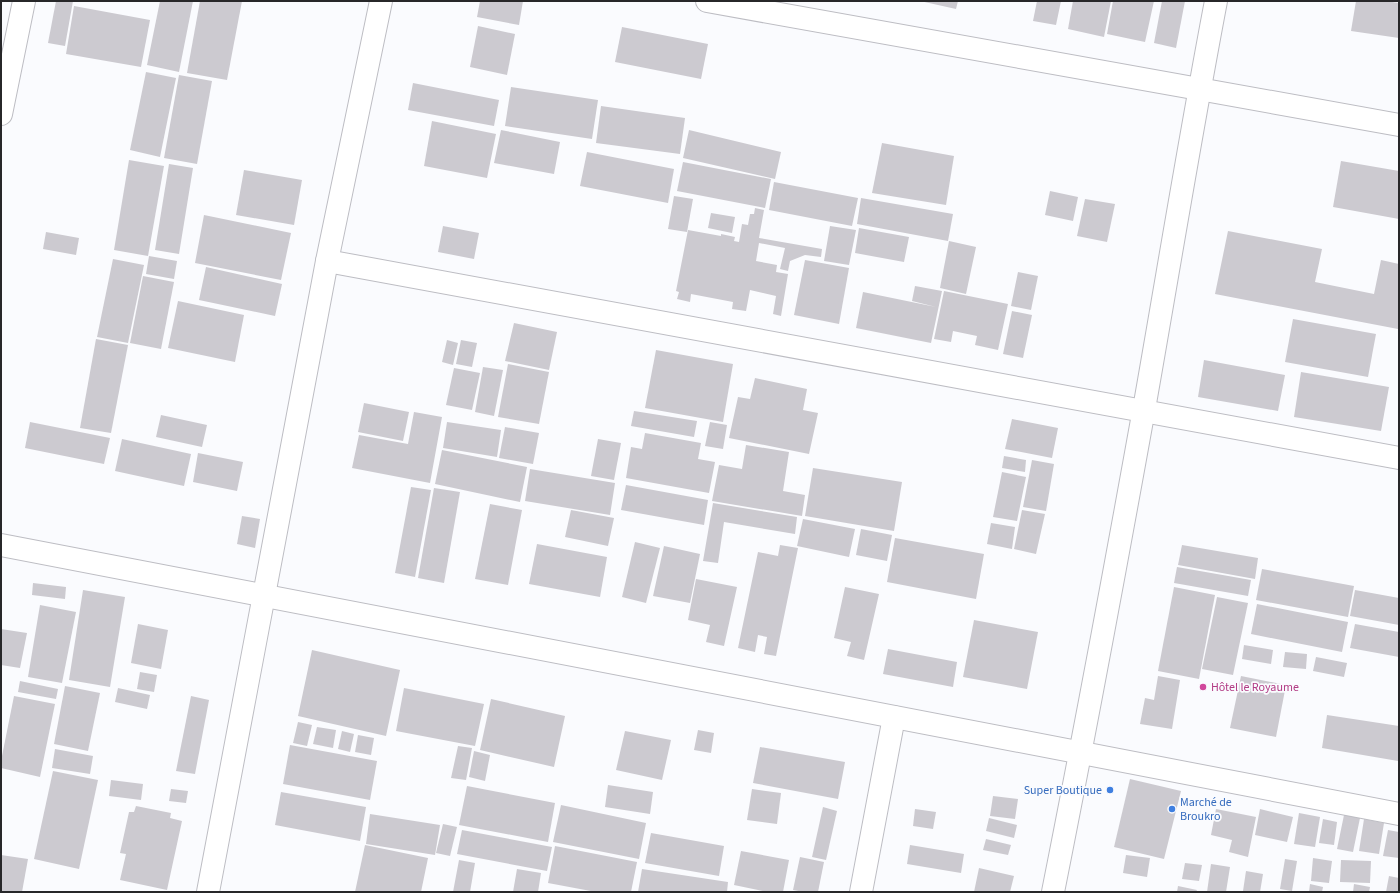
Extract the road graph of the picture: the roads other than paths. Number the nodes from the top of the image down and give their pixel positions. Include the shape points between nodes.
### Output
1 (24, 1) edge
2 (382, 1) edge
3 (706, 1) edge
4 (1216, 1) edge
5 (1199, 88) junction
6 (1, 114) edge
7 (1399, 126) edge
8 (327, 261) junction
9 (1143, 410) junction
10 (1399, 458) edge
11 (1, 545) edge
12 (264, 597) junction
13 (894, 717) junction
14 (1080, 753) junction
15 (1399, 814) edge
16 (208, 892) edge
17 (861, 892) edge
18 (1053, 892) edge

1 - 6 street
2 - 8 street
3 - 5 street
4 - 5 street
5 - 7 street
5 - 9 street
8 - 9 street
8 - 12 street
9 - 10 street
9 - 14 street
11 - 12 street
12 - 13 street
12 - 16 street
13 - 14 street
13 - 17 street
14 - 15 street
14 - 18 street

